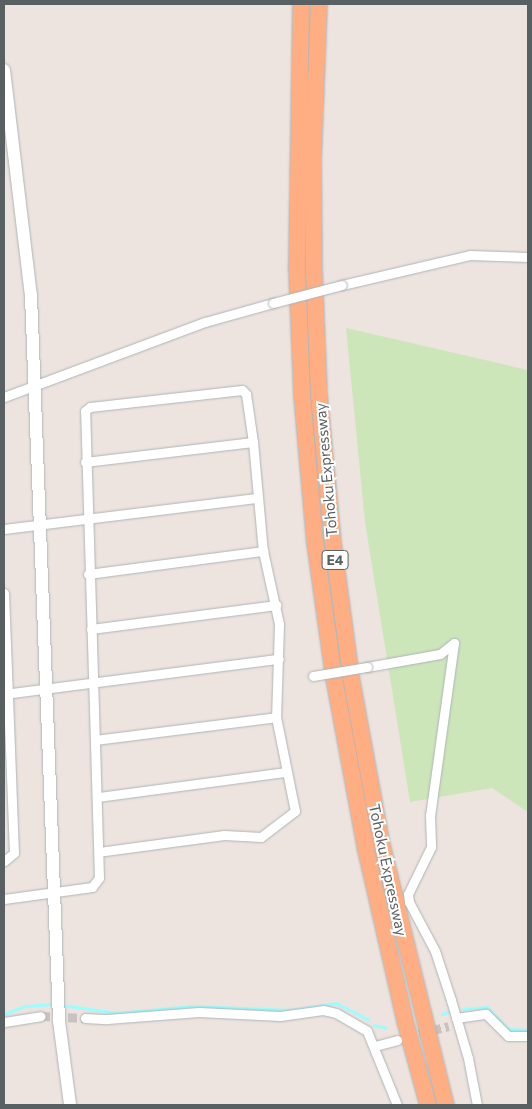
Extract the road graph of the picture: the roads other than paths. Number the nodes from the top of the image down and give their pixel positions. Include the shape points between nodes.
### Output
1 (301, 4) edge
2 (319, 4) edge
3 (4, 70) edge
4 (528, 257) edge
5 (37, 384) junction
6 (4, 397) edge
7 (253, 442) junction
8 (85, 462) junction
9 (258, 498) junction
10 (86, 519) junction
11 (42, 524) junction
12 (4, 529) edge
13 (263, 551) junction
14 (88, 574) junction
15 (4, 593) edge
16 (276, 605) junction
17 (91, 629) junction
18 (5, 640) edge
19 (279, 660) junction
20 (313, 676) dead end
21 (92, 684) junction
22 (47, 690) junction
23 (6, 694) edge
24 (276, 718) junction
25 (94, 740) junction
26 (285, 772) junction
27 (98, 797) junction
28 (8, 805) edge
29 (99, 852) junction
30 (4, 861) edge
31 (54, 893) junction
32 (4, 899) edge
33 (41, 1016) tunnel mouth
34 (84, 1018) tunnel mouth
35 (4, 1022) edge
36 (454, 1023) junction
37 (528, 1036) edge
38 (397, 1040) tunnel mouth
39 (375, 1046) junction
40 (70, 1105) edge
41 (397, 1105) edge
42 (428, 1105) edge
43 (446, 1105) edge
44 (477, 1105) edge

1 - 42 highway, Tohoku Expressway / E4 via 296,271 315,543 334,678 362,836
2 - 43 highway, Tohoku Expressway / E4 via 313,159 314,270 319,395 333,543 351,677 380,832 422,1017
3 - 5 street via 31,295
4 - 5 street, bridge via 470,255 342,285 205,322
5 - 6 street
5 - 11 street
7 - 8 street
7 - 8 street via 246,394 236,389 90,407 83,419
7 - 9 street
8 - 10 street
9 - 10 street
9 - 13 street
10 - 11 street
10 - 14 street
11 - 12 street
11 - 22 street
13 - 14 street
13 - 16 street
14 - 17 street
15 - 18 street
16 - 17 street
16 - 19 street
17 - 21 street
18 - 23 street
19 - 21 street
19 - 24 street
20 - 36 street, bridge via 440,654 454,644 430,815 432,846 408,894 435,952
21 - 22 street
21 - 25 street
22 - 23 street
22 - 31 street
23 - 28 street
24 - 25 street
24 - 26 street
25 - 27 street
26 - 27 street
26 - 29 street via 295,811 263,836 224,835
27 - 29 street
28 - 30 street via 14,853
29 - 31 street via 99,878 92,887
31 - 32 street
31 - 40 street via 59,1020
33 - 35 street
34 - 39 street via 199,1012 280,1016 323,1010 359,1024
36 - 37 street via 486,1014 508,1036
36 - 44 street via 468,1058
38 - 39 street
39 - 41 street

